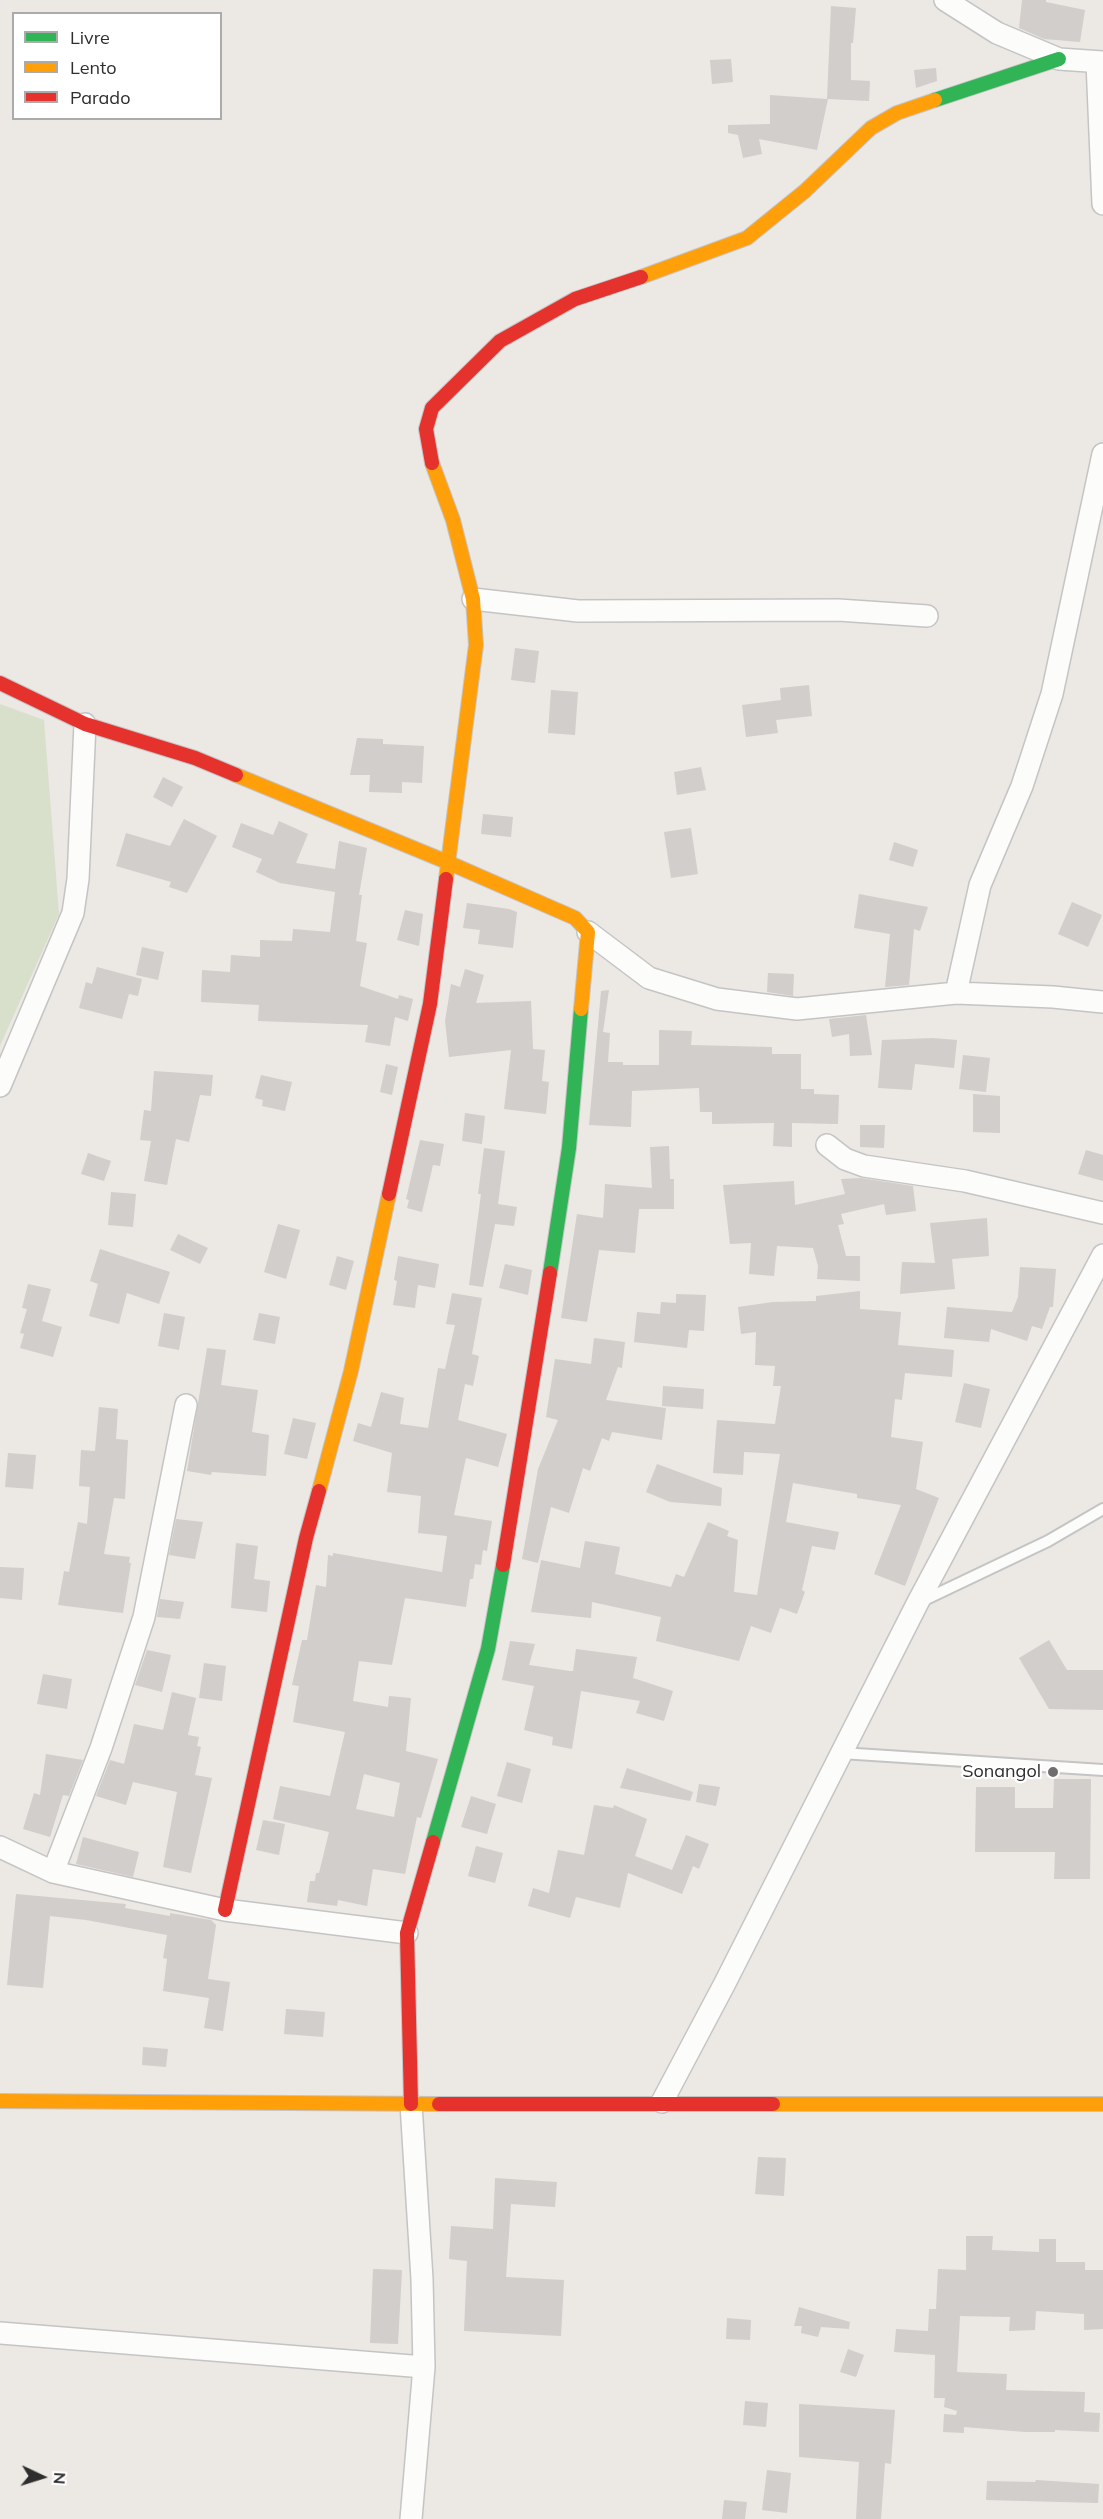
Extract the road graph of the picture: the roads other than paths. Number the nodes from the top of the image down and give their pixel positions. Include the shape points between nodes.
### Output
1 (945, 0) edge
2 (1059, 59) junction
3 (1100, 62) edge
4 (1103, 204) edge
5 (1103, 454) edge
6 (473, 599) junction
7 (927, 616) dead end
8 (0, 683) edge
9 (85, 724) junction
10 (447, 862) junction
11 (588, 932) junction
12 (956, 993) junction
13 (1103, 1002) edge
14 (0, 1086) edge
15 (827, 1145) dead end
16 (1103, 1213) edge
17 (1103, 1255) edge
18 (186, 1404) dead end
19 (1103, 1509) edge
20 (917, 1604) junction
21 (841, 1753) junction
22 (1103, 1770) edge
23 (0, 1847) edge
24 (54, 1872) junction
25 (225, 1910) junction
26 (407, 1933) junction
27 (0, 2101) edge
28 (662, 2102) junction
29 (411, 2104) junction
30 (1103, 2104) edge
31 (0, 2333) edge
32 (424, 2367) junction
33 (411, 2519) edge

1 - 2 street via 997,33
2 - 3 street
2 - 6 street via 897,113 871,128 805,191 747,238 575,299 500,341 432,408 426,429 429,456 453,520
3 - 4 street
5 - 12 street via 1052,694 1022,786 980,885
6 - 7 street via 578,610 838,610
6 - 10 street via 476,645
8 - 9 street
9 - 10 street via 195,758
9 - 14 street via 73,913
10 - 11 street via 575,918
10 - 25 street via 430,1004 405,1129 351,1371 306,1538
11 - 12 street via 649,978 717,999 797,1010
11 - 26 street via 569,1148 528,1425 488,1649
12 - 13 street
15 - 16 street via 844,1159 864,1166 965,1181
17 - 20 street
18 - 24 street via 144,1617 101,1748
19 - 20 lane via 1048,1541
20 - 21 street
21 - 22 lane
21 - 28 street
23 - 24 street
24 - 25 street
25 - 26 street
26 - 29 street
27 - 29 street
28 - 29 street
28 - 30 street
29 - 32 street
31 - 32 street
32 - 33 street

